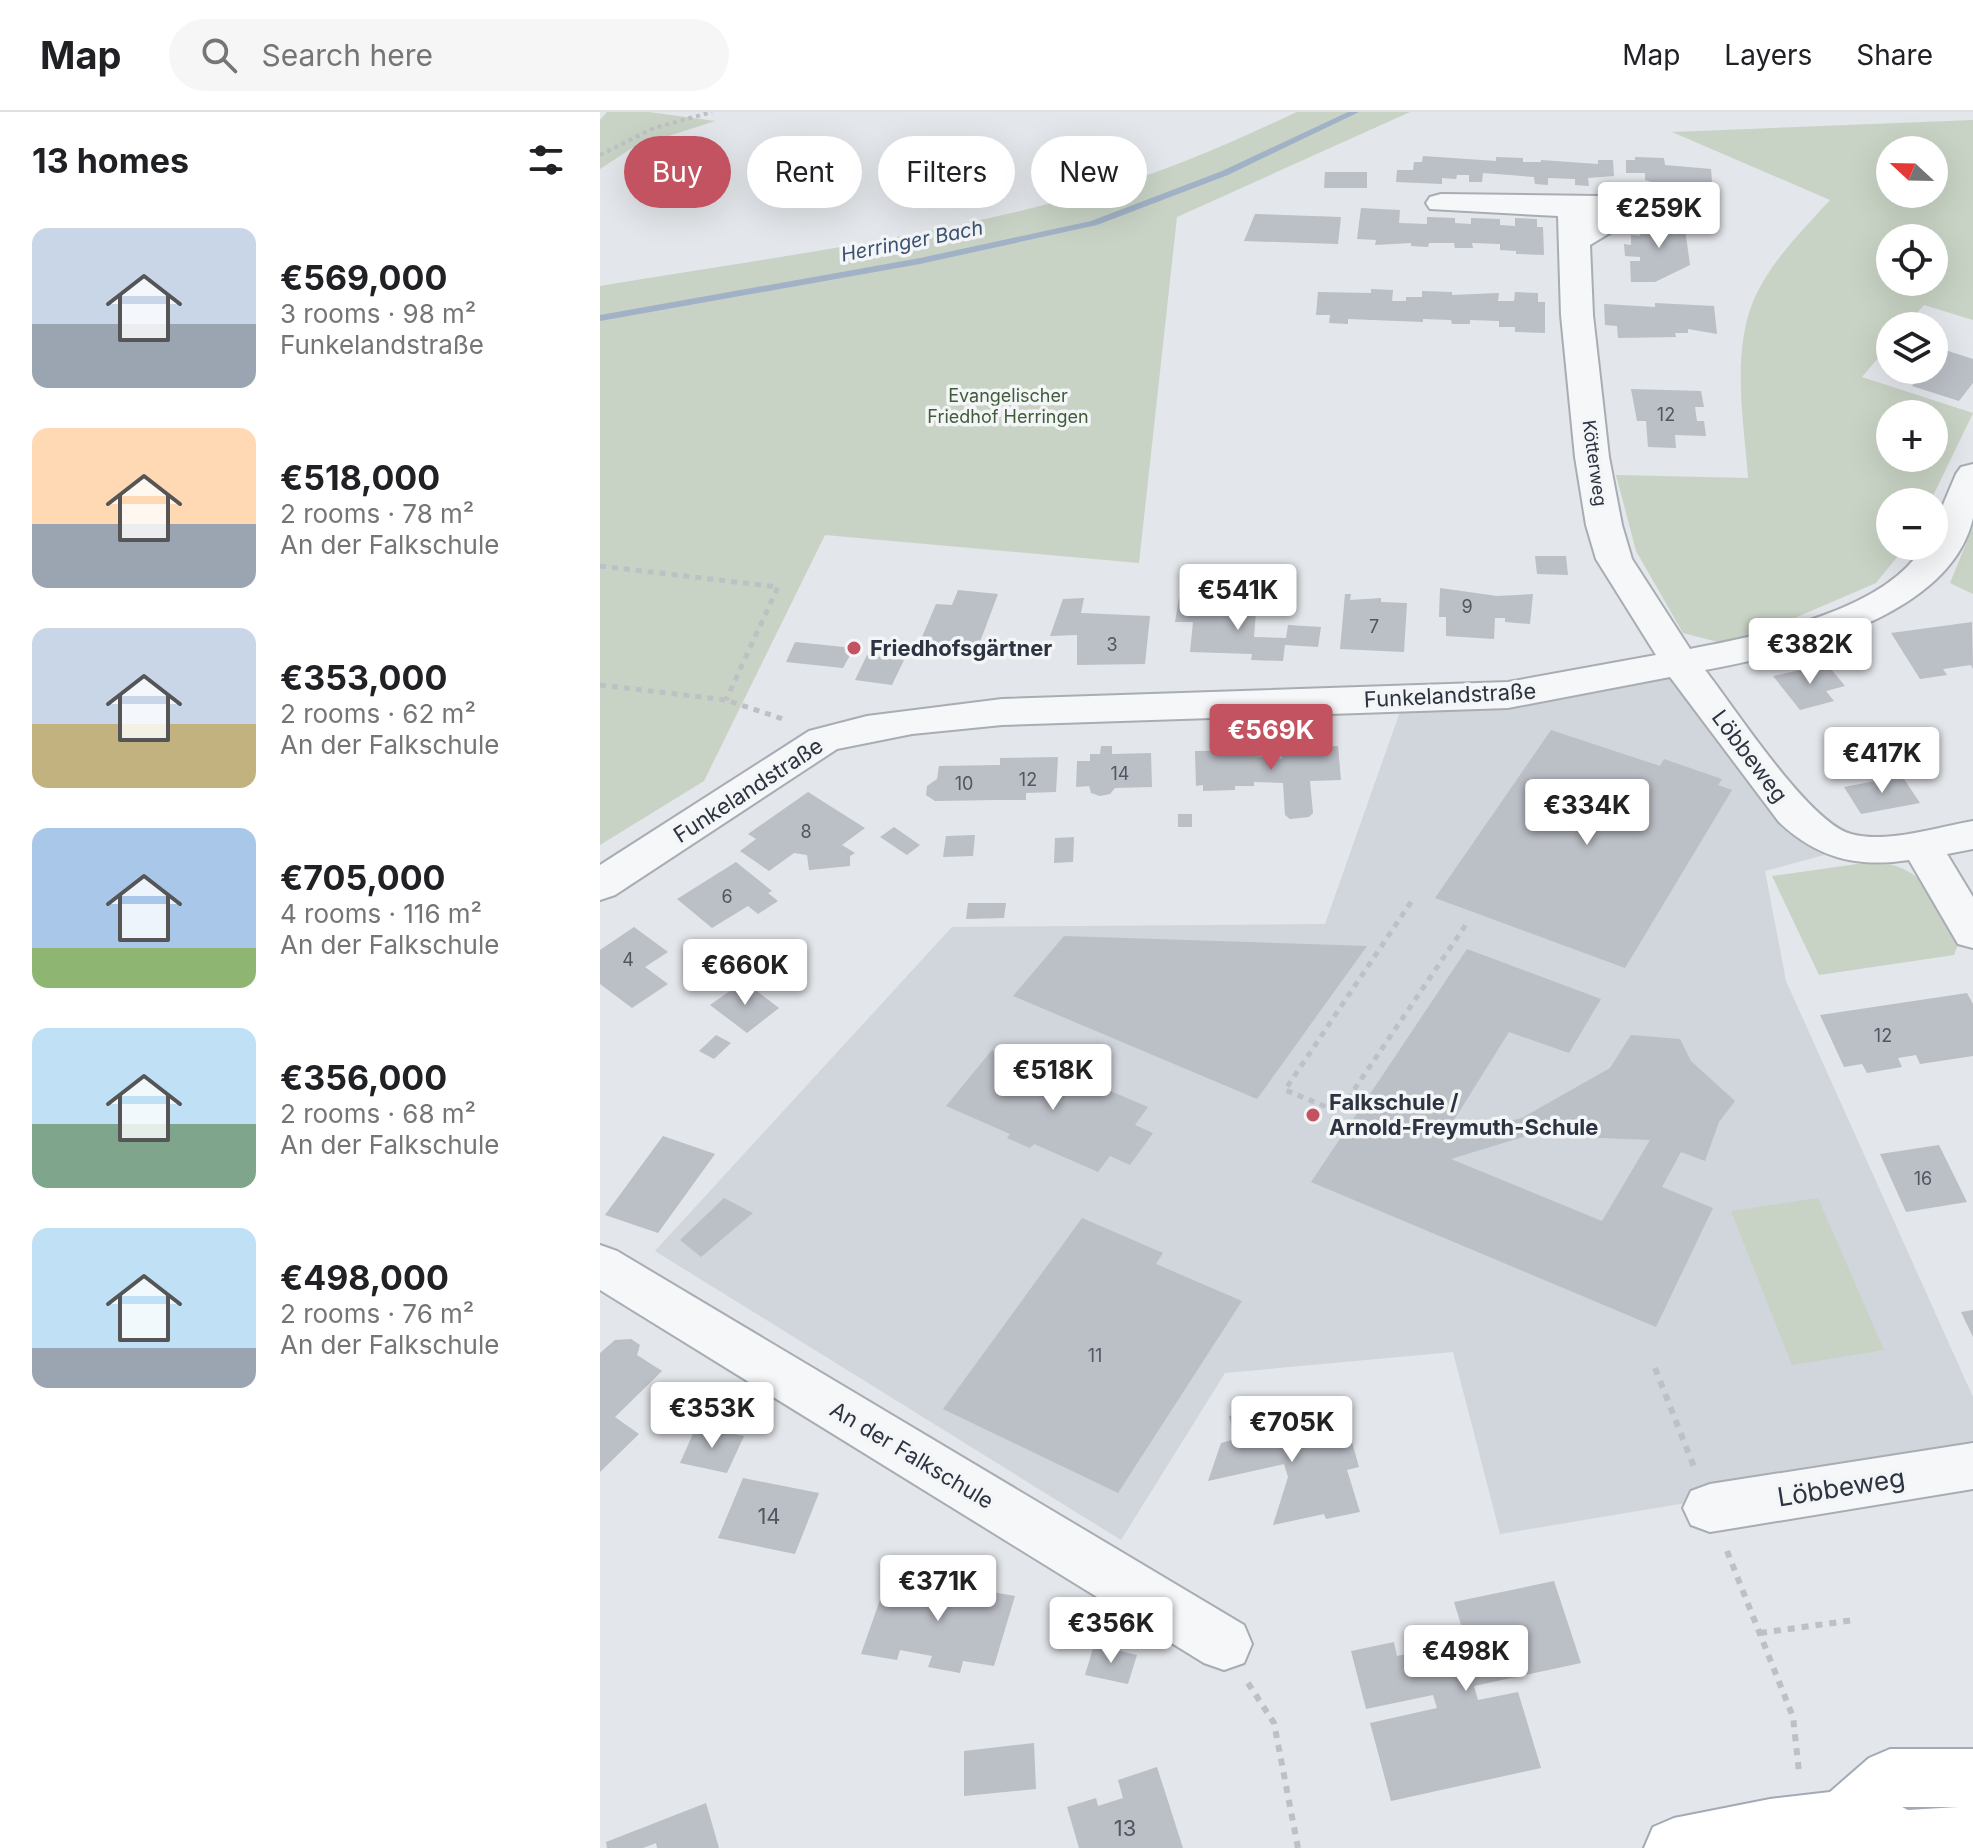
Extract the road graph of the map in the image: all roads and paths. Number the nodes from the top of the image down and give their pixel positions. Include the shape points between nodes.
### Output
1 (712, 112) edge
2 (600, 155) edge
3 (1441, 203) dead end
4 (1973, 474) edge
5 (600, 566) edge
6 (1681, 665) junction
7 (600, 685) edge
8 (726, 700) junction
9 (849, 732) junction
10 (1973, 835) edge
11 (1920, 844) junction
12 (600, 885) edge
13 (1411, 902) dead end
14 (1467, 923) dead end
15 (1973, 933) edge
16 (600, 1265) edge
17 (1973, 1466) edge
18 (1710, 1508) dead end
19 (1854, 1620) dead end
20 (1760, 1633) dead end
21 (1224, 1644) joint
22 (1973, 1778) edge
23 (1843, 1820) junction
24 (1973, 1835) edge
25 (1298, 1848) edge
26 (1674, 1848) edge

1 - 2 path via 654,128
3 - 6 street, Kötterweg via 1573,207 1578,331 1604,525 1614,559
4 - 6 street, Funkelandstraße via 1927,572 1890,598 1764,647
5 - 8 path via 778,587
6 - 9 street, Funkelandstraße via 1508,695 1002,712 928,717
6 - 11 street, Löbbeweg via 1812,832 1836,846 1869,852
7 - 8 path
8 - 9 path via 806,727
9 - 12 street, Funkelandstraße via 823,740
10 - 11 street, Löbbeweg
11 - 15 street
13 - 14 path via 1285,1090 1339,1112
16 - 21 street, An der Falkschule
17 - 18 street, Löbbeweg
19 - 20 path
21 - 25 path via 1274,1723
22 - 23 main road via 1890,1778
23 - 24 main road via 1908,1840
23 - 26 main road via 1770,1828

